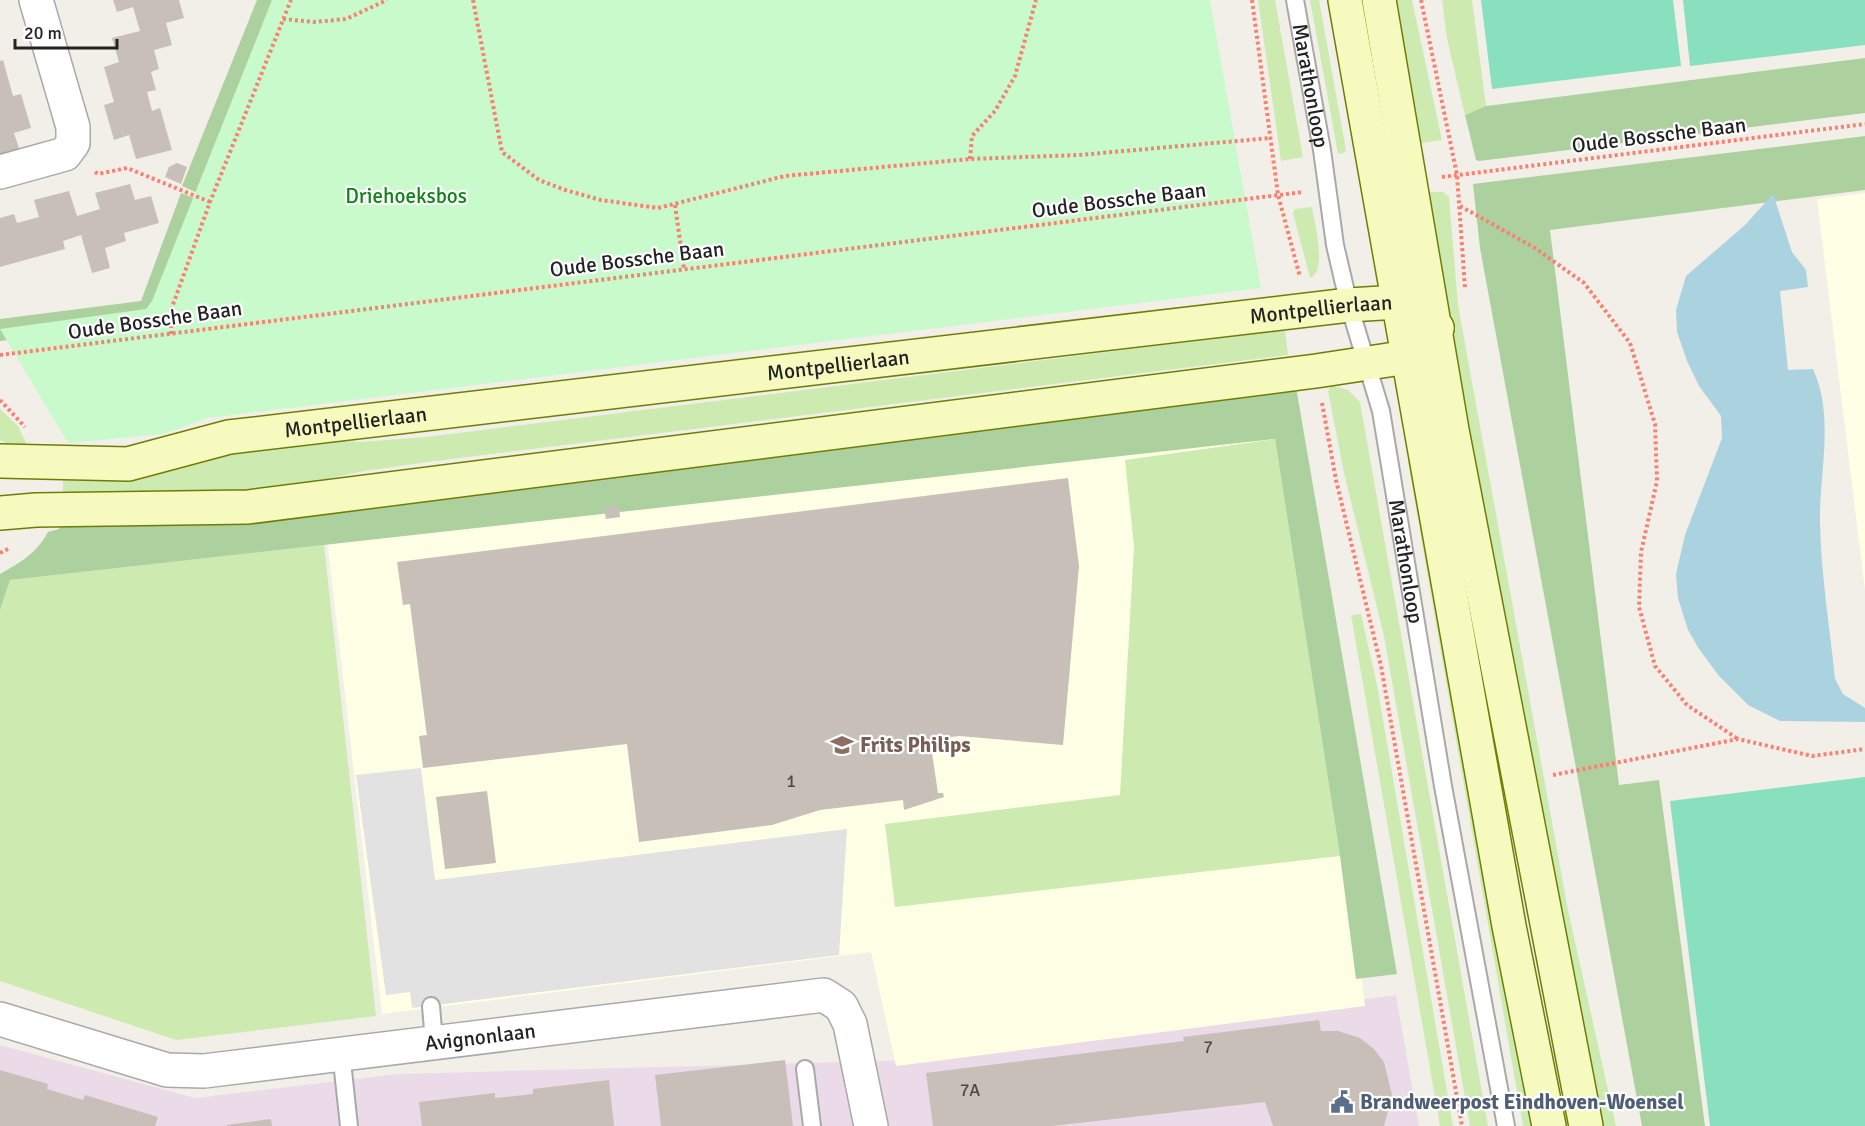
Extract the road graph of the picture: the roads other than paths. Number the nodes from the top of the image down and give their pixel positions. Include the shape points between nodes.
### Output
1 (36, 0) edge
2 (1295, 0) edge
3 (1345, 0) edge
4 (1380, 0) edge
5 (0, 172) edge
6 (1398, 302) junction
7 (1349, 305) junction
8 (1437, 328) junction
9 (1408, 357) junction
10 (1367, 363) junction
11 (0, 461) edge
12 (0, 513) edge
13 (431, 1006) dead end
14 (0, 1019) edge
15 (434, 1042) junction
16 (341, 1052) junction
17 (805, 1069) dead end
18 (350, 1126) edge
19 (812, 1126) edge
20 (871, 1126) edge
21 (1506, 1126) edge
22 (1549, 1126) edge
23 (1586, 1126) edge

1 - 5 street via 73,127 74,143 65,154
2 - 7 lane, Marathonloop via 1323,150 1335,245
3 - 6 street, Marathonloop
4 - 8 street
6 - 7 street, Montpellierlaan
6 - 8 street, Montpellierlaan
6 - 9 street, Marathonloop
7 - 10 lane, Marathonloop
7 - 11 street, Montpellierlaan via 229,437 128,464
8 - 9 street
8 - 23 street via 1452,430
9 - 10 street
9 - 22 street, Marathonloop via 1509,926
10 - 12 street via 248,507
10 - 21 lane, Marathonloop via 1381,411 1443,786
13 - 15 lane
14 - 16 street, Avignonlaan via 167,1070 204,1071
15 - 16 street, Avignonlaan
15 - 20 street, Avignonlaan via 824,995 841,1006 850,1024
16 - 18 lane
17 - 19 lane

